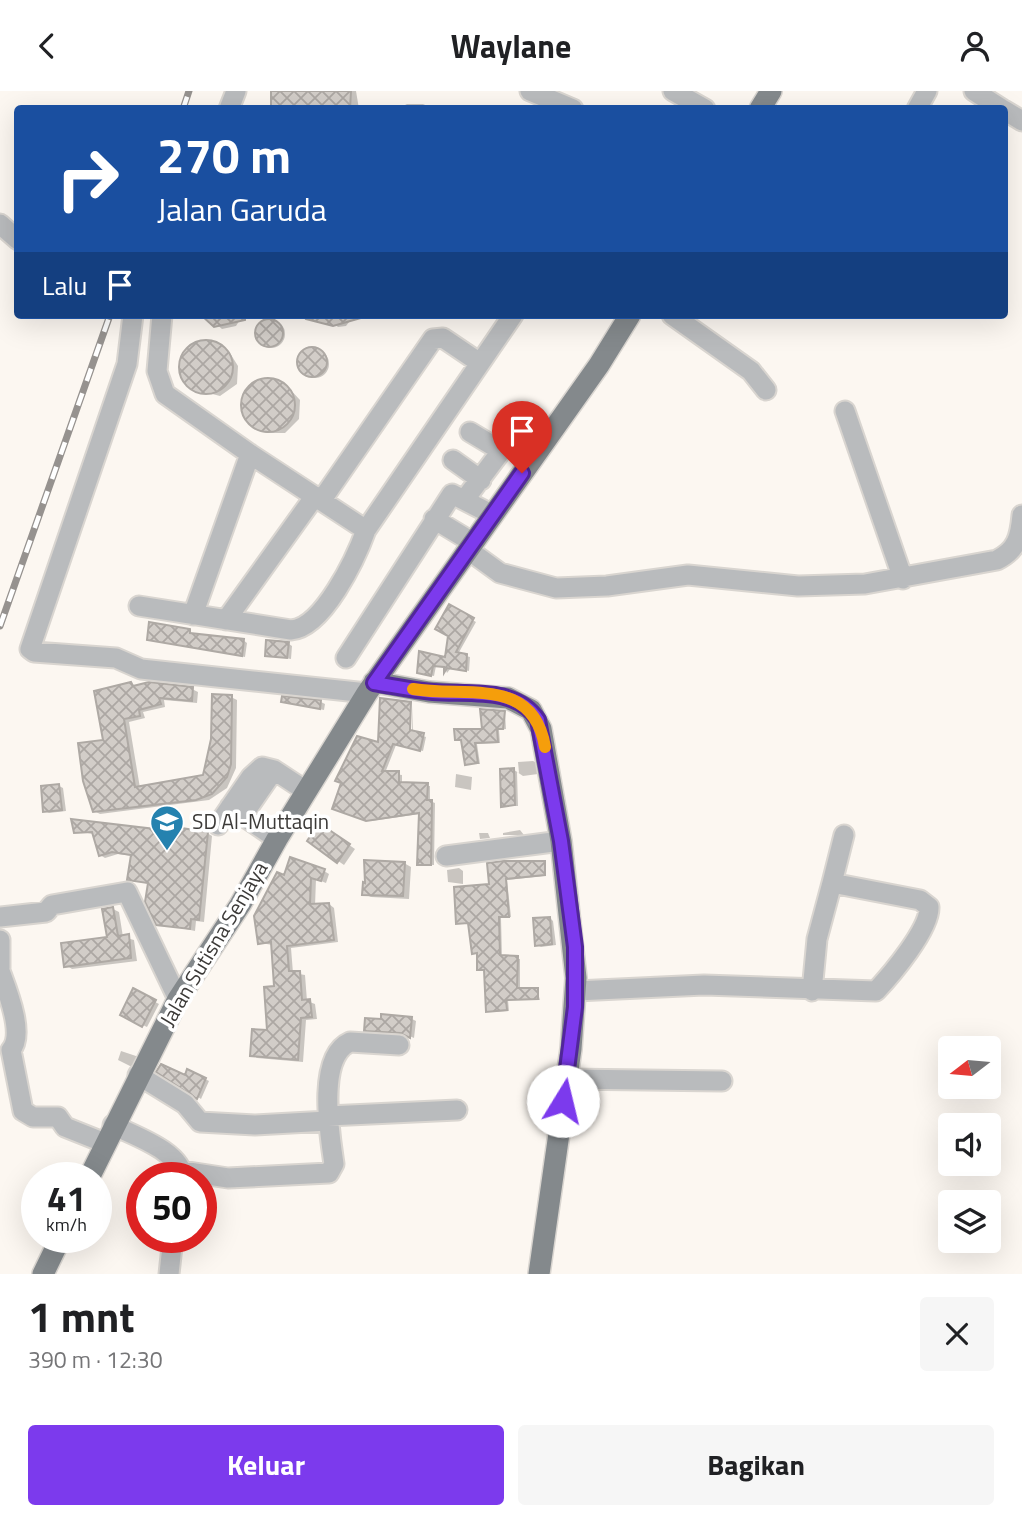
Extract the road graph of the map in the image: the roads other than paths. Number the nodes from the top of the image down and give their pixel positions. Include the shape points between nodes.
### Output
1 (530, 91) edge
2 (673, 91) edge
3 (974, 91) edge
4 (563, 105) edge
5 (698, 105) edge
6 (997, 105) edge
7 (0, 224) edge
8 (14, 236) edge
9 (133, 319) edge
10 (162, 319) edge
11 (510, 319) edge
12 (627, 319) edge
13 (678, 319) edge
14 (480, 363) junction
15 (766, 390) dead end
16 (845, 411) dead end
17 (470, 432) dead end
18 (250, 454) junction
19 (453, 460) dead end
20 (481, 480) junction
21 (318, 498) junction
22 (465, 499) junction
23 (492, 514) junction
24 (1022, 515) edge
25 (434, 519) junction
26 (366, 530) junction
27 (470, 545) junction
28 (903, 579) junction
29 (139, 606) dead end
30 (193, 615) junction
31 (226, 620) junction
32 (346, 658) dead end
33 (371, 688) junction
34 (306, 791) junction
35 (236, 811) junction
36 (218, 825) dead end
37 (844, 835) dead end
38 (277, 839) junction
39 (561, 841) junction
40 (446, 856) dead end
41 (832, 883) junction
42 (0, 917) edge
43 (0, 940) edge
44 (0, 970) edge
45 (576, 991) junction
46 (812, 991) junction
47 (178, 999) junction
48 (399, 1045) dead end
49 (138, 1075) junction
50 (567, 1079) junction
51 (722, 1081) dead end
52 (457, 1110) dead end
53 (328, 1119) junction
54 (109, 1134) junction
55 (96, 1162) edge
56 (171, 1162) edge
57 (217, 1177) edge
58 (53, 1253) edge
59 (171, 1253) edge
60 (43, 1274) edge
61 (169, 1274) edge
62 (539, 1274) edge

1 - 4 street
2 - 5 street
3 - 6 street
7 - 8 street
9 - 33 street via 127,364 30,649 120,659 141,669
10 - 18 street via 157,371 162,390
11 - 14 street
12 - 23 main road, Jalan Sutisna Senjaya
13 - 15 street via 751,372
14 - 21 street via 443,338 433,339
14 - 26 street
16 - 28 street
17 - 20 street via 498,450
18 - 21 street
18 - 30 street
19 - 20 street
20 - 22 street
21 - 26 street
21 - 31 street
22 - 23 street
22 - 25 street via 452,494
23 - 27 main road, Jalan Sutisna Senjaya
24 - 28 street via 1020,535 1004,557
25 - 27 street
25 - 32 street
26 - 31 street via 356,555 309,625 291,630
27 - 28 street via 500,573 556,588 688,575 798,586
27 - 33 main road, Jalan Sutisna Senjaya
29 - 30 street
30 - 31 street
33 - 34 main road, Jalan Sutisna Senjaya
33 - 39 main road via 499,696 527,706 541,729
34 - 35 street via 266,767 257,770
34 - 38 main road, Jalan Sutisna Senjaya
35 - 36 street
35 - 38 street
37 - 41 street
38 - 47 main road, Jalan Sutisna Senjaya
39 - 40 street
39 - 45 main road
41 - 46 street via 817,939
41 - 46 street via 924,901 929,915 876,991
42 - 47 street via 46,912 52,905 127,892
43 - 44 street
44 - 54 street via 17,1031 11,1050 23,1111 33,1117 58,1117 65,1127
45 - 46 street via 727,985
45 - 50 main road
47 - 49 main road, Jalan Sutisna Senjaya
48 - 53 street via 349,1042 343,1046 329,1081
49 - 53 street via 185,1104 200,1122 255,1125
49 - 54 main road, Jalan Sutisna Senjaya
50 - 51 street
50 - 62 main road
52 - 53 street
53 - 57 street via 334,1164 325,1175
54 - 55 main road, Jalan Sutisna Senjaya
54 - 56 street via 159,1149
58 - 60 main road
59 - 61 street

